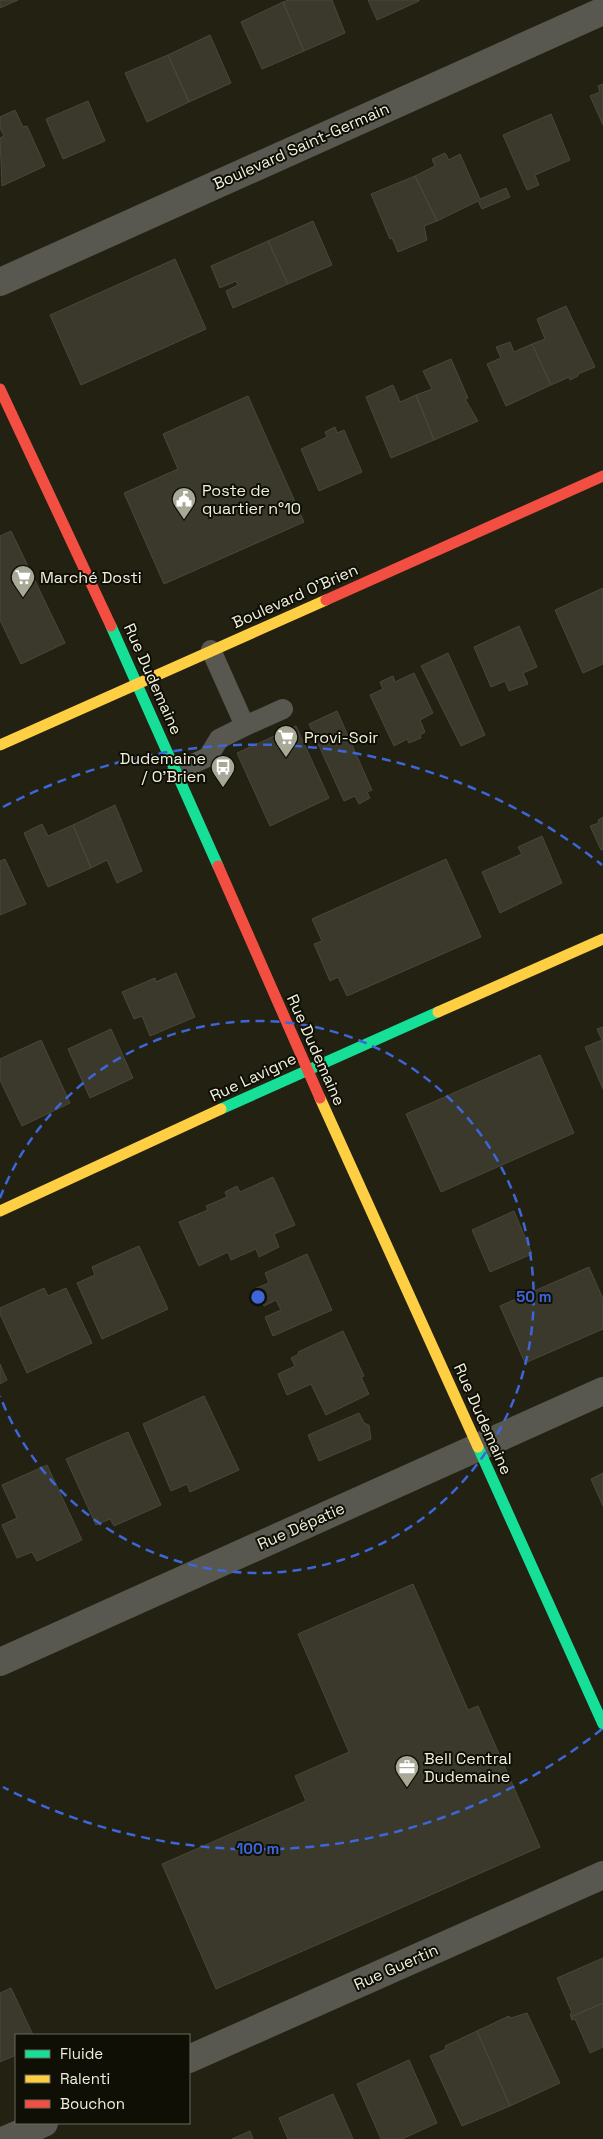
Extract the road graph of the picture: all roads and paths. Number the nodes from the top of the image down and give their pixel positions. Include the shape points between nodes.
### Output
1 (603, 11) edge
2 (0, 282) edge
3 (0, 389) edge
4 (603, 476) edge
5 (211, 650) junction
6 (138, 683) junction
7 (283, 709) dead end
8 (246, 726) junction
9 (0, 745) edge
10 (177, 771) junction
11 (603, 939) edge
12 (307, 1070) junction
13 (0, 1211) edge
14 (603, 1391) edge
15 (477, 1447) junction
16 (0, 1662) edge
17 (603, 1724) edge
18 (603, 1875) edge
19 (190, 2058) edge
20 (42, 2124) edge
21 (8, 2139) edge

1 - 2 street, Boulevard Saint-Germain
3 - 6 street, Rue Dudemaine
4 - 5 street, Boulevard O'Brien
5 - 6 street, Boulevard O'Brien
5 - 8 lane
6 - 9 street, Boulevard O'Brien
6 - 10 street, Rue Dudemaine
7 - 8 lane
8 - 10 lane via 219,739 208,757
10 - 12 street, Rue Dudemaine
11 - 12 street, Rue Lavigne
12 - 13 street, Rue Lavigne
12 - 15 street, Rue Dudemaine
14 - 15 street, Rue Dépatie
15 - 16 street, Rue Dépatie
15 - 17 street, Rue Dudemaine
18 - 19 street, Rue Guertin
20 - 21 street

